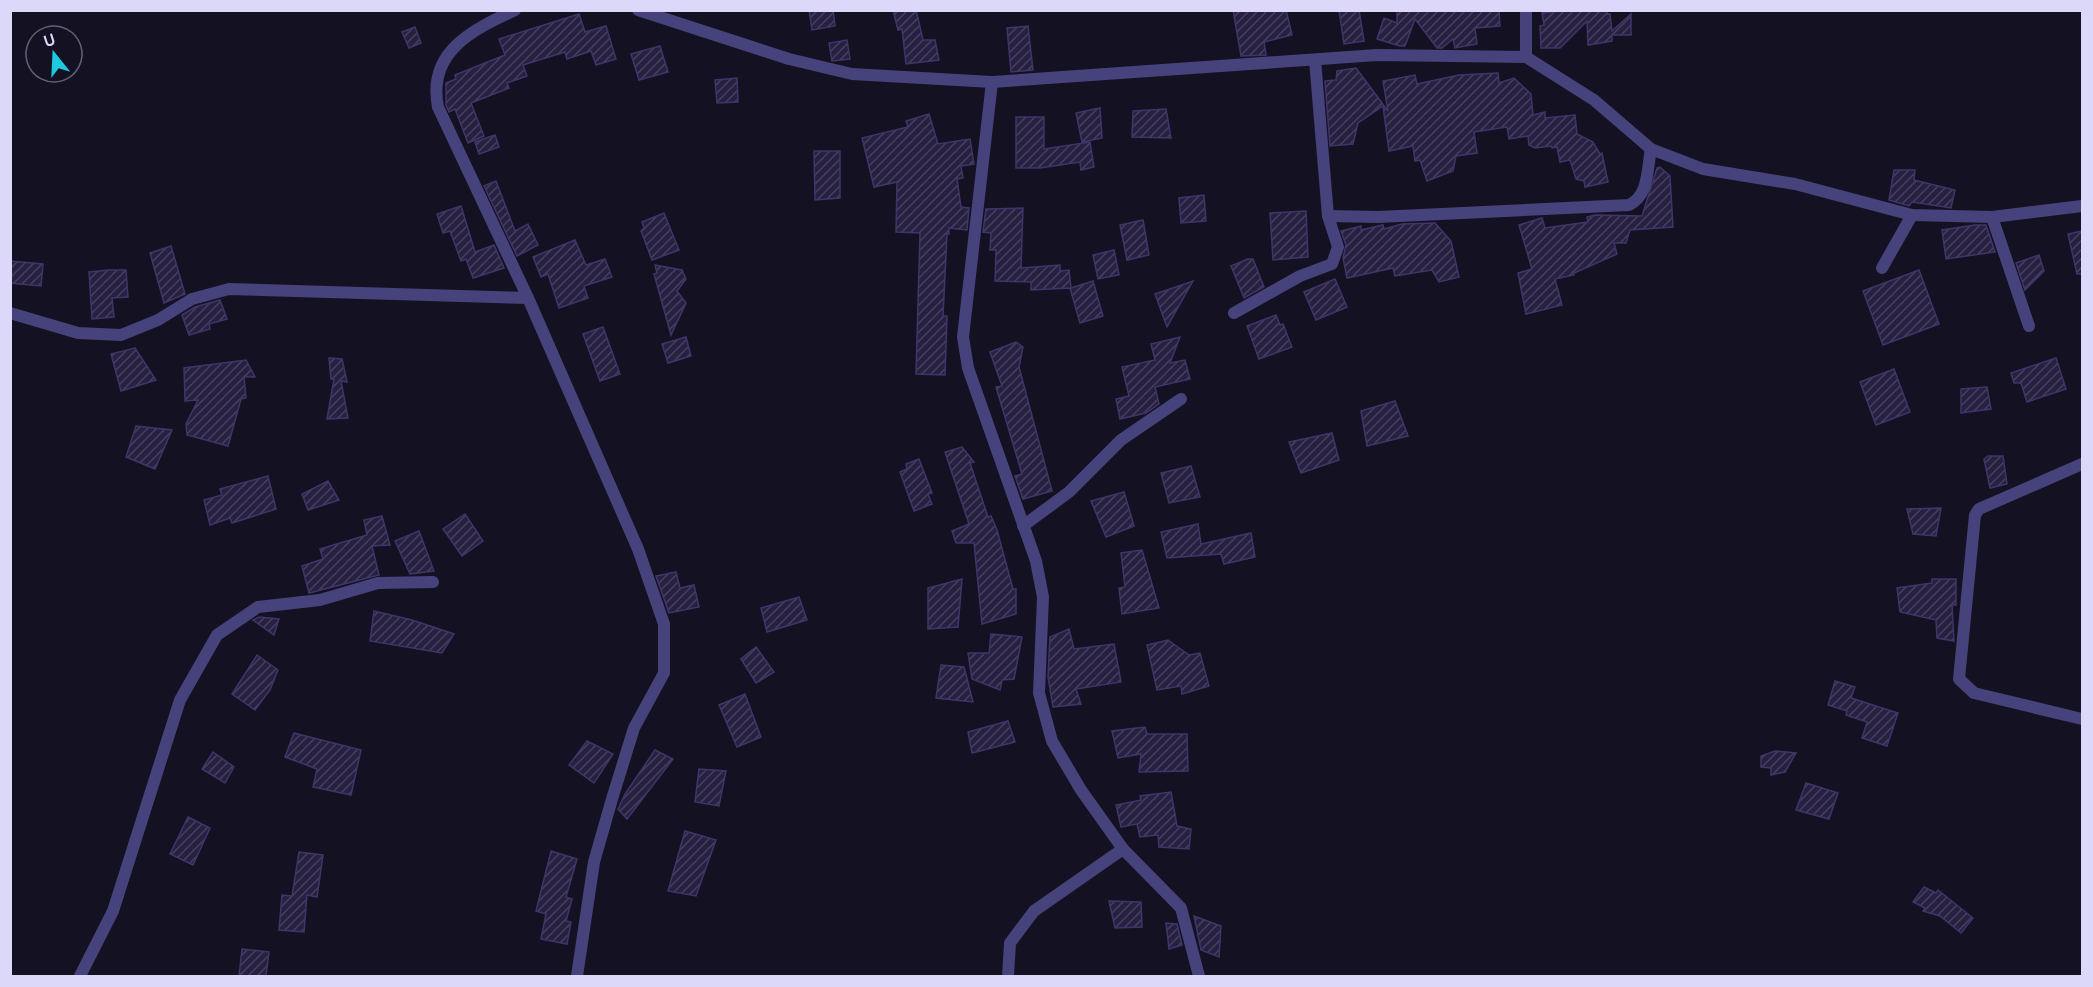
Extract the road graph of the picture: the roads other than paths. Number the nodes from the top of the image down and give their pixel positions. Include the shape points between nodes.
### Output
1 (515, 10) edge
2 (638, 10) edge
3 (1526, 10) edge
4 (1526, 57) junction
5 (1315, 60) junction
6 (992, 82) junction
7 (1651, 149) junction
8 (2082, 206) edge
9 (1912, 215) junction
10 (1328, 216) junction
11 (1992, 217) junction
12 (1882, 268) dead end
13 (528, 298) junction
14 (10, 313) edge
15 (1234, 314) dead end
16 (2029, 326) dead end
17 (1181, 399) dead end
18 (2082, 464) edge
19 (1023, 526) junction
20 (433, 582) dead end
21 (2082, 719) edge
22 (1123, 849) junction
23 (80, 976) edge
24 (577, 976) edge
25 (1008, 976) edge
26 (1199, 976) edge

1 - 13 street via 481,26 458,43 439,67 435,89 447,127
2 - 6 street via 789,59 852,74
3 - 4 street
4 - 5 street via 1377,55
4 - 7 street via 1594,100
5 - 6 street
5 - 10 street
6 - 19 street via 963,337 968,368
7 - 9 street via 1703,169 1795,184
7 - 10 street via 1642,194 1629,205
8 - 11 street
9 - 11 street
9 - 12 street
10 - 15 street via 1338,247 1332,264 1300,276
11 - 16 street
13 - 14 street via 229,289 192,299 158,320 121,335 78,333
13 - 24 street via 638,549 664,624 664,672 634,728 612,799 594,862
17 - 19 street via 1121,440 1069,492
18 - 21 street via 1979,509 1975,515 1959,679 1974,693
19 - 22 street via 1036,561 1043,597 1039,693 1052,741
20 - 23 street via 378,583 320,600 258,608 217,635 180,700 113,911
22 - 25 street via 1034,911 1010,943
22 - 26 street via 1180,908

